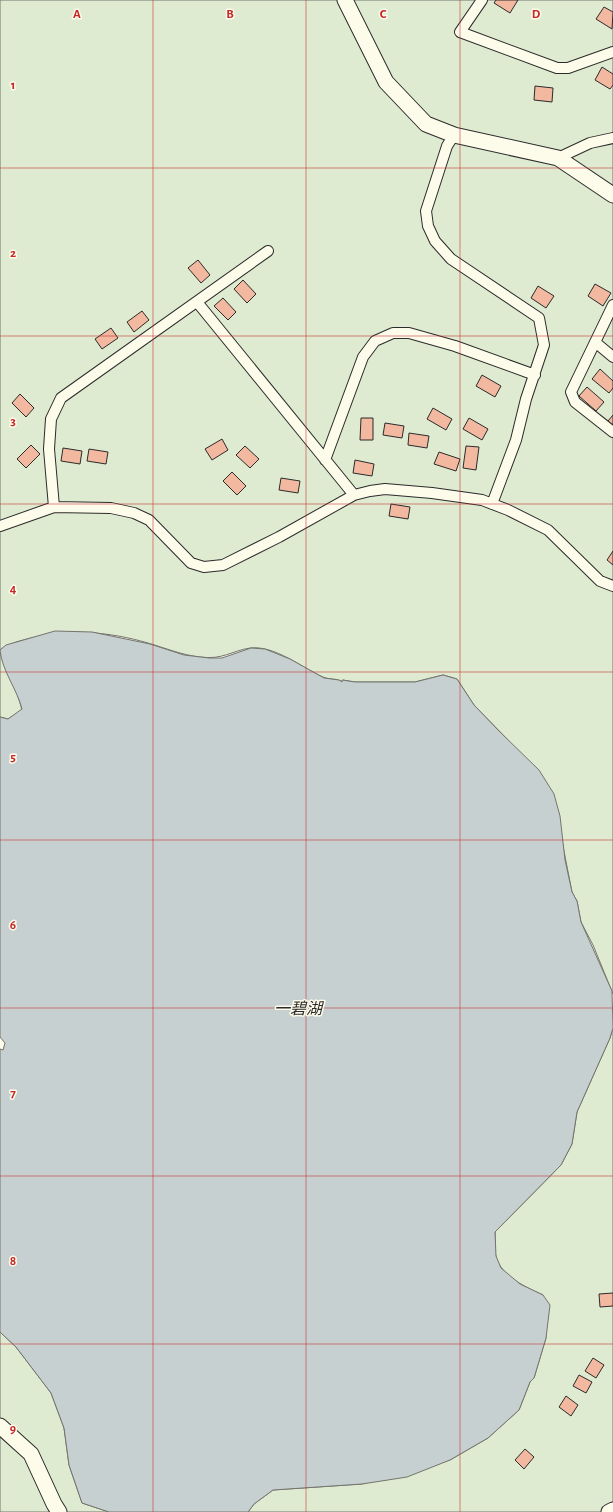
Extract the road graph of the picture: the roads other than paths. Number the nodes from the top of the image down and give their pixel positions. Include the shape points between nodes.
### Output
1 (345, 0) edge
2 (482, 0) edge
3 (613, 52) edge
4 (454, 135) junction
5 (613, 138) edge
6 (558, 158) junction
7 (613, 195) edge
8 (268, 251) dead end
9 (197, 302) junction
10 (613, 305) edge
11 (595, 342) junction
12 (613, 358) edge
13 (535, 375) junction
14 (613, 432) edge
15 (325, 460) junction
16 (354, 495) junction
17 (492, 504) junction
18 (54, 507) junction
19 (0, 526) edge
20 (613, 586) edge
21 (0, 1426) edge
22 (613, 1510) edge
23 (59, 1512) edge
24 (609, 1512) edge

1 - 4 street via 386,82 426,124
2 - 3 street via 460,32 557,68 568,68
4 - 6 street
4 - 13 street via 447,146 426,211 428,226 435,241 451,259 539,318 544,345
5 - 6 street via 590,143
6 - 7 street
8 - 9 street
9 - 15 street
9 - 18 street via 61,398 51,419 49,449
10 - 11 street
11 - 12 street
11 - 14 street via 571,392 575,402
13 - 15 street via 455,346 409,333 392,333 375,340 363,357
13 - 17 street via 516,440
15 - 16 street
16 - 17 street via 385,490 439,494 482,500
16 - 18 street via 223,565 204,567 191,563 149,520 134,513 111,508
17 - 20 street via 548,530 600,581
18 - 19 street
21 - 23 street via 31,1454
22 - 24 street

